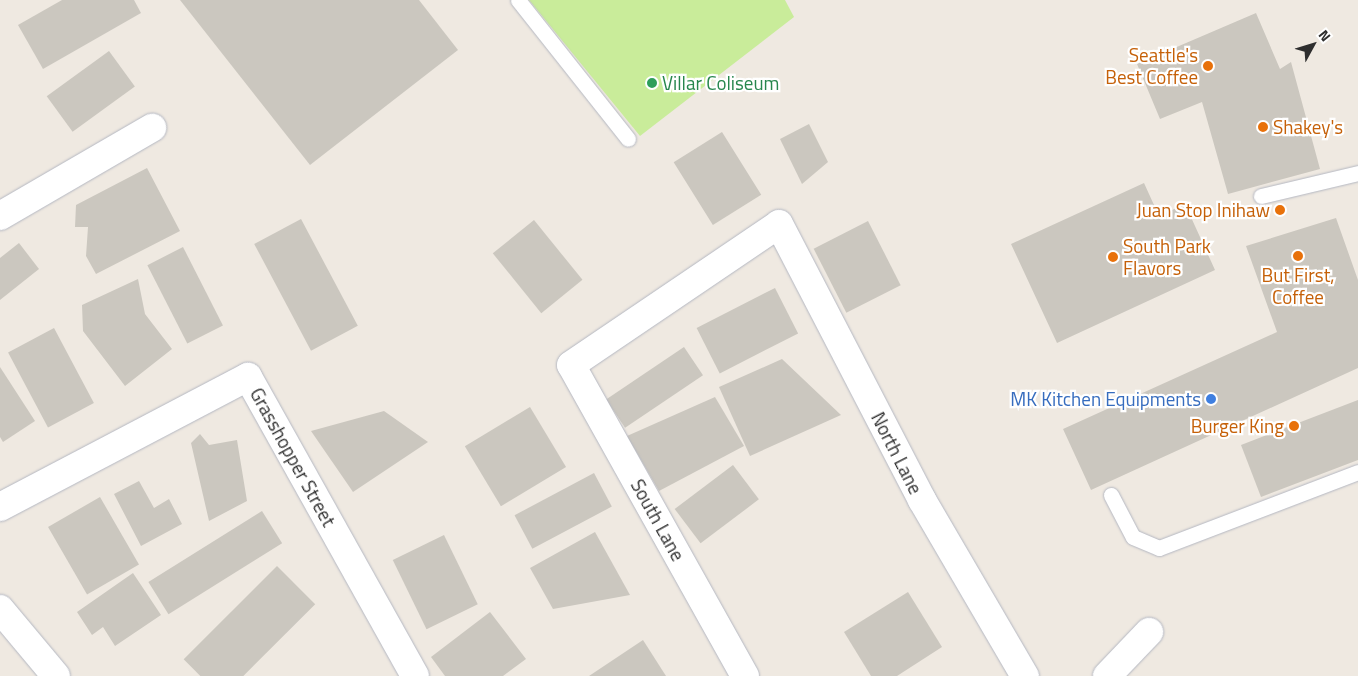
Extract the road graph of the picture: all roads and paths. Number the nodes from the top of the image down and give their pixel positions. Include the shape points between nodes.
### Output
1 (518, 0) edge
2 (152, 128) dead end
3 (628, 139) dead end
4 (1358, 174) edge
5 (1261, 196) dead end
6 (0, 216) edge
7 (779, 224) joint
8 (1358, 472) edge
9 (1111, 495) dead end
10 (0, 507) edge
11 (0, 609) edge
12 (1149, 632) dead end
13 (56, 676) edge
14 (416, 676) edge
15 (745, 676) edge
16 (1025, 676) edge
17 (1107, 676) edge

1 - 3 lane
2 - 6 street
4 - 5 lane
7 - 15 street, South Lane via 571,365
7 - 16 street, North Lane via 922,500
8 - 9 lane via 1159,548 1133,537
10 - 14 street, Grasshopper Street via 248,377
11 - 13 street
12 - 17 street

